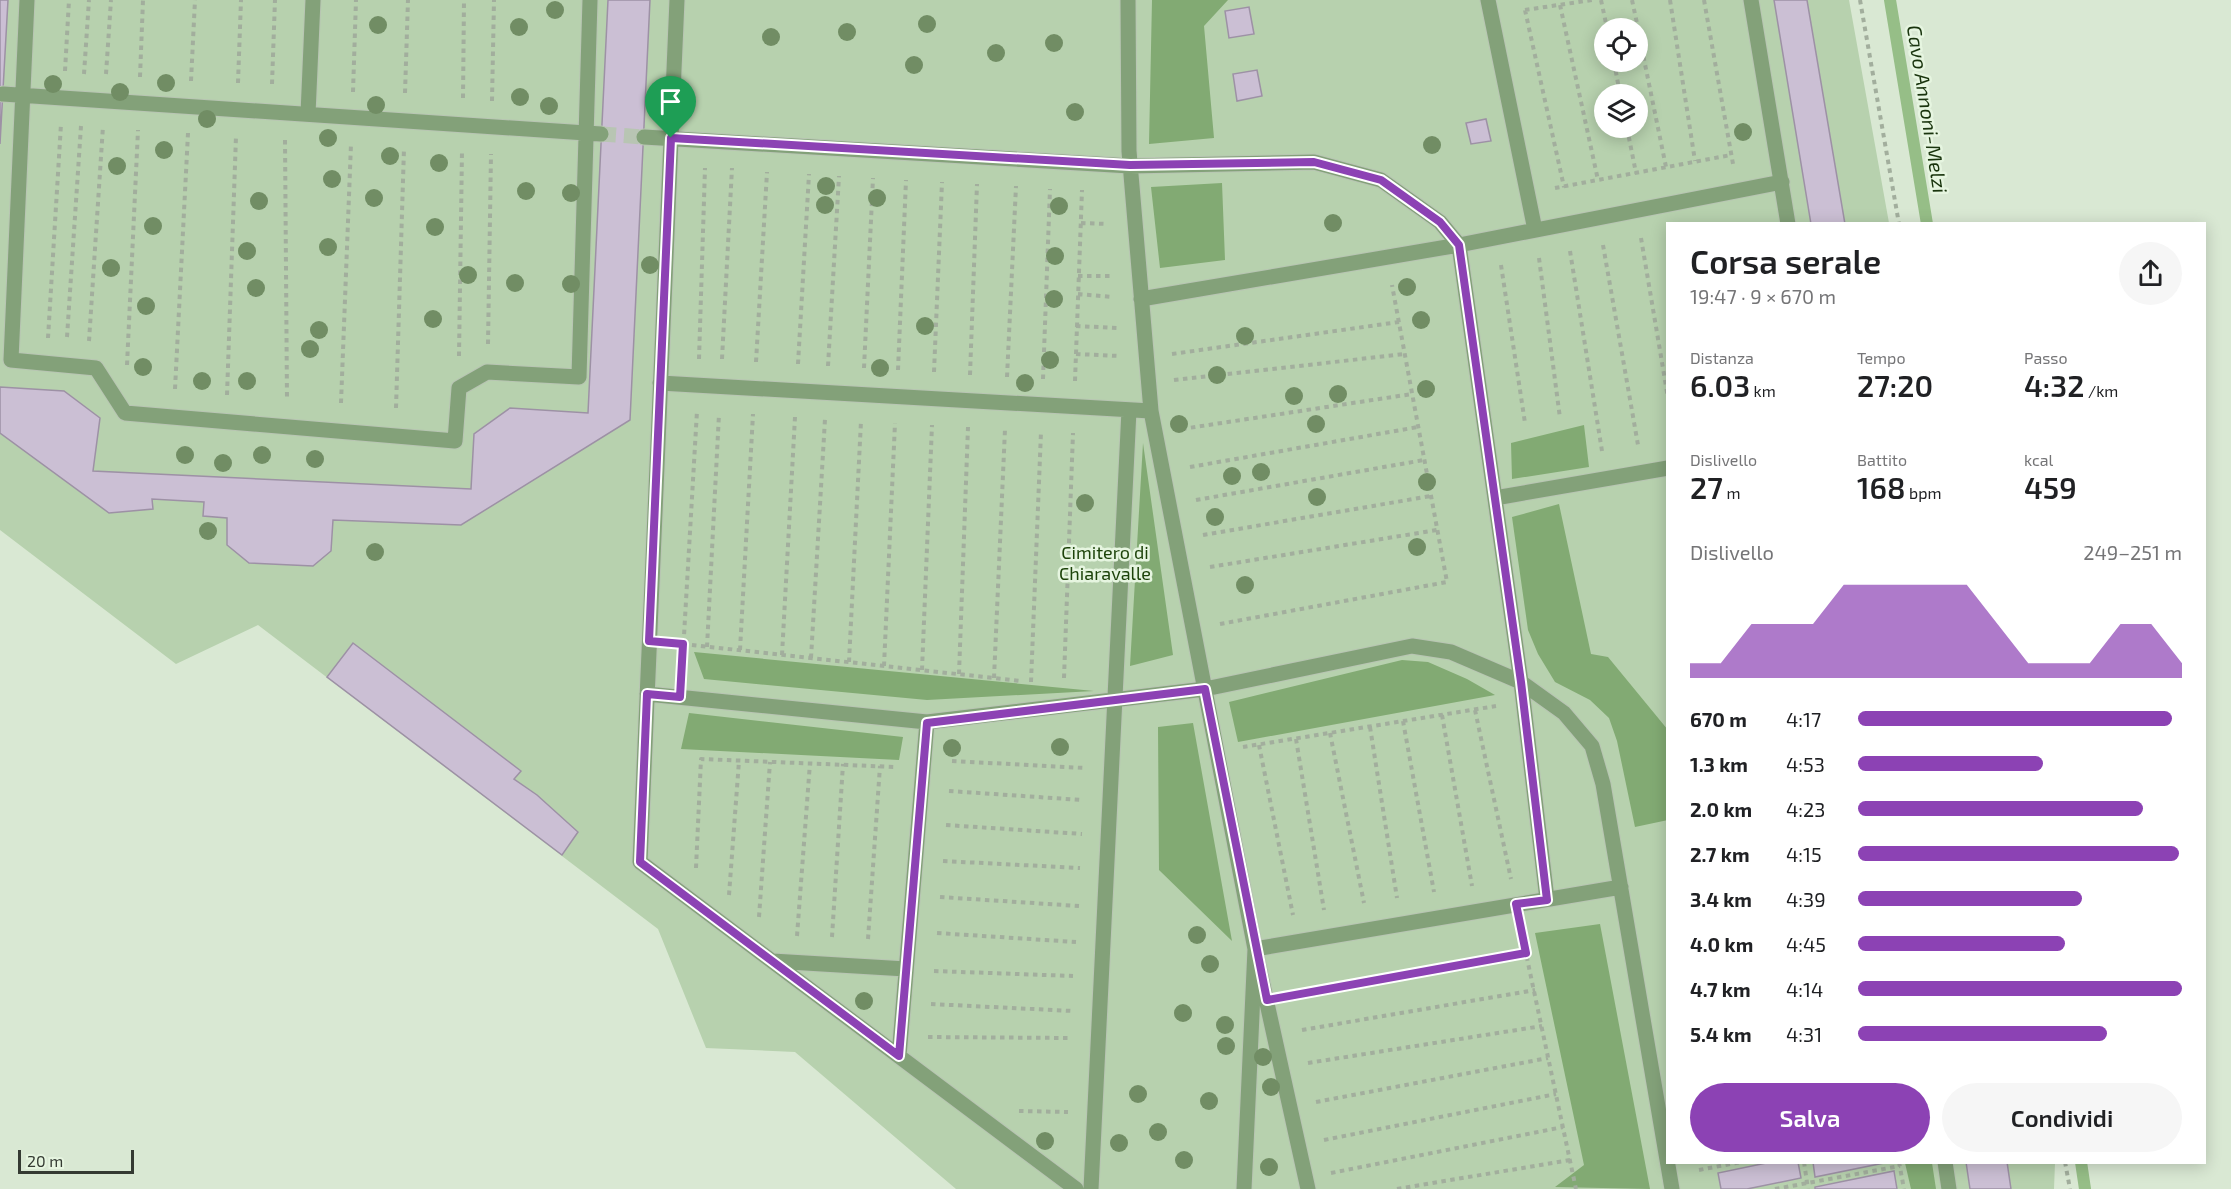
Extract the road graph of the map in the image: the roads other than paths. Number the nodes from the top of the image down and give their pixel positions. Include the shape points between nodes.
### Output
1 (27, 0) edge
2 (313, 0) edge
3 (590, 0) edge
4 (677, 0) edge
5 (1128, 0) edge
6 (1751, 0) edge
7 (1489, 8) edge
8 (3, 94) dead end
9 (23, 95) junction
10 (308, 114) junction
11 (585, 133) junction
12 (602, 134) tunnel mouth
13 (644, 137) tunnel mouth
14 (671, 138) junction
15 (1130, 165) junction
16 (1782, 182) junction
17 (1788, 222) edge
18 (1535, 230) junction
19 (1459, 245) junction
20 (1141, 298) junction
21 (660, 382) junction
22 (1129, 410) junction
23 (1151, 411) junction
24 (1666, 468) edge
25 (1495, 498) junction
26 (1521, 682) junction
27 (1205, 689) junction
28 (647, 694) junction
29 (1115, 700) junction
30 (927, 723) junction
31 (1621, 887) junction
32 (1547, 900) junction
33 (1255, 949) junction
34 (771, 961) junction
35 (906, 969) junction
36 (899, 1056) junction
37 (1666, 1153) edge
38 (1668, 1164) edge
39 (1945, 1164) edge
40 (1307, 1184) edge
41 (1076, 1189) edge
42 (1091, 1189) edge
43 (1244, 1189) edge
44 (1672, 1189) edge
45 (1949, 1189) edge

1 - 9 street
2 - 10 street
3 - 11 street
4 - 14 street
5 - 15 street
6 - 16 street
7 - 18 street
8 - 9 street
9 - 10 street
9 - 11 street via 11,360 96,369 125,413 455,441 459,388 487,372 579,377
10 - 11 street
11 - 12 street
13 - 14 street
14 - 15 street
14 - 21 street
15 - 19 street via 1314,162 1381,180 1440,222
15 - 20 street
16 - 17 street
16 - 18 street
18 - 19 street
19 - 20 street
19 - 25 street
20 - 23 street
21 - 22 street
21 - 28 street
22 - 23 street
22 - 29 street
23 - 27 street
24 - 25 street
25 - 26 street
26 - 27 street via 1451,652 1412,646
26 - 31 street via 1564,713 1592,746 1603,784
26 - 32 street
27 - 29 street
27 - 33 street
28 - 30 street
28 - 34 street via 640,862
29 - 30 street
29 - 42 street
30 - 35 street
31 - 32 street
31 - 37 street
32 - 33 street
33 - 40 street
33 - 43 street
34 - 35 street
34 - 36 street
35 - 36 street
36 - 41 street
38 - 44 street
39 - 45 street

